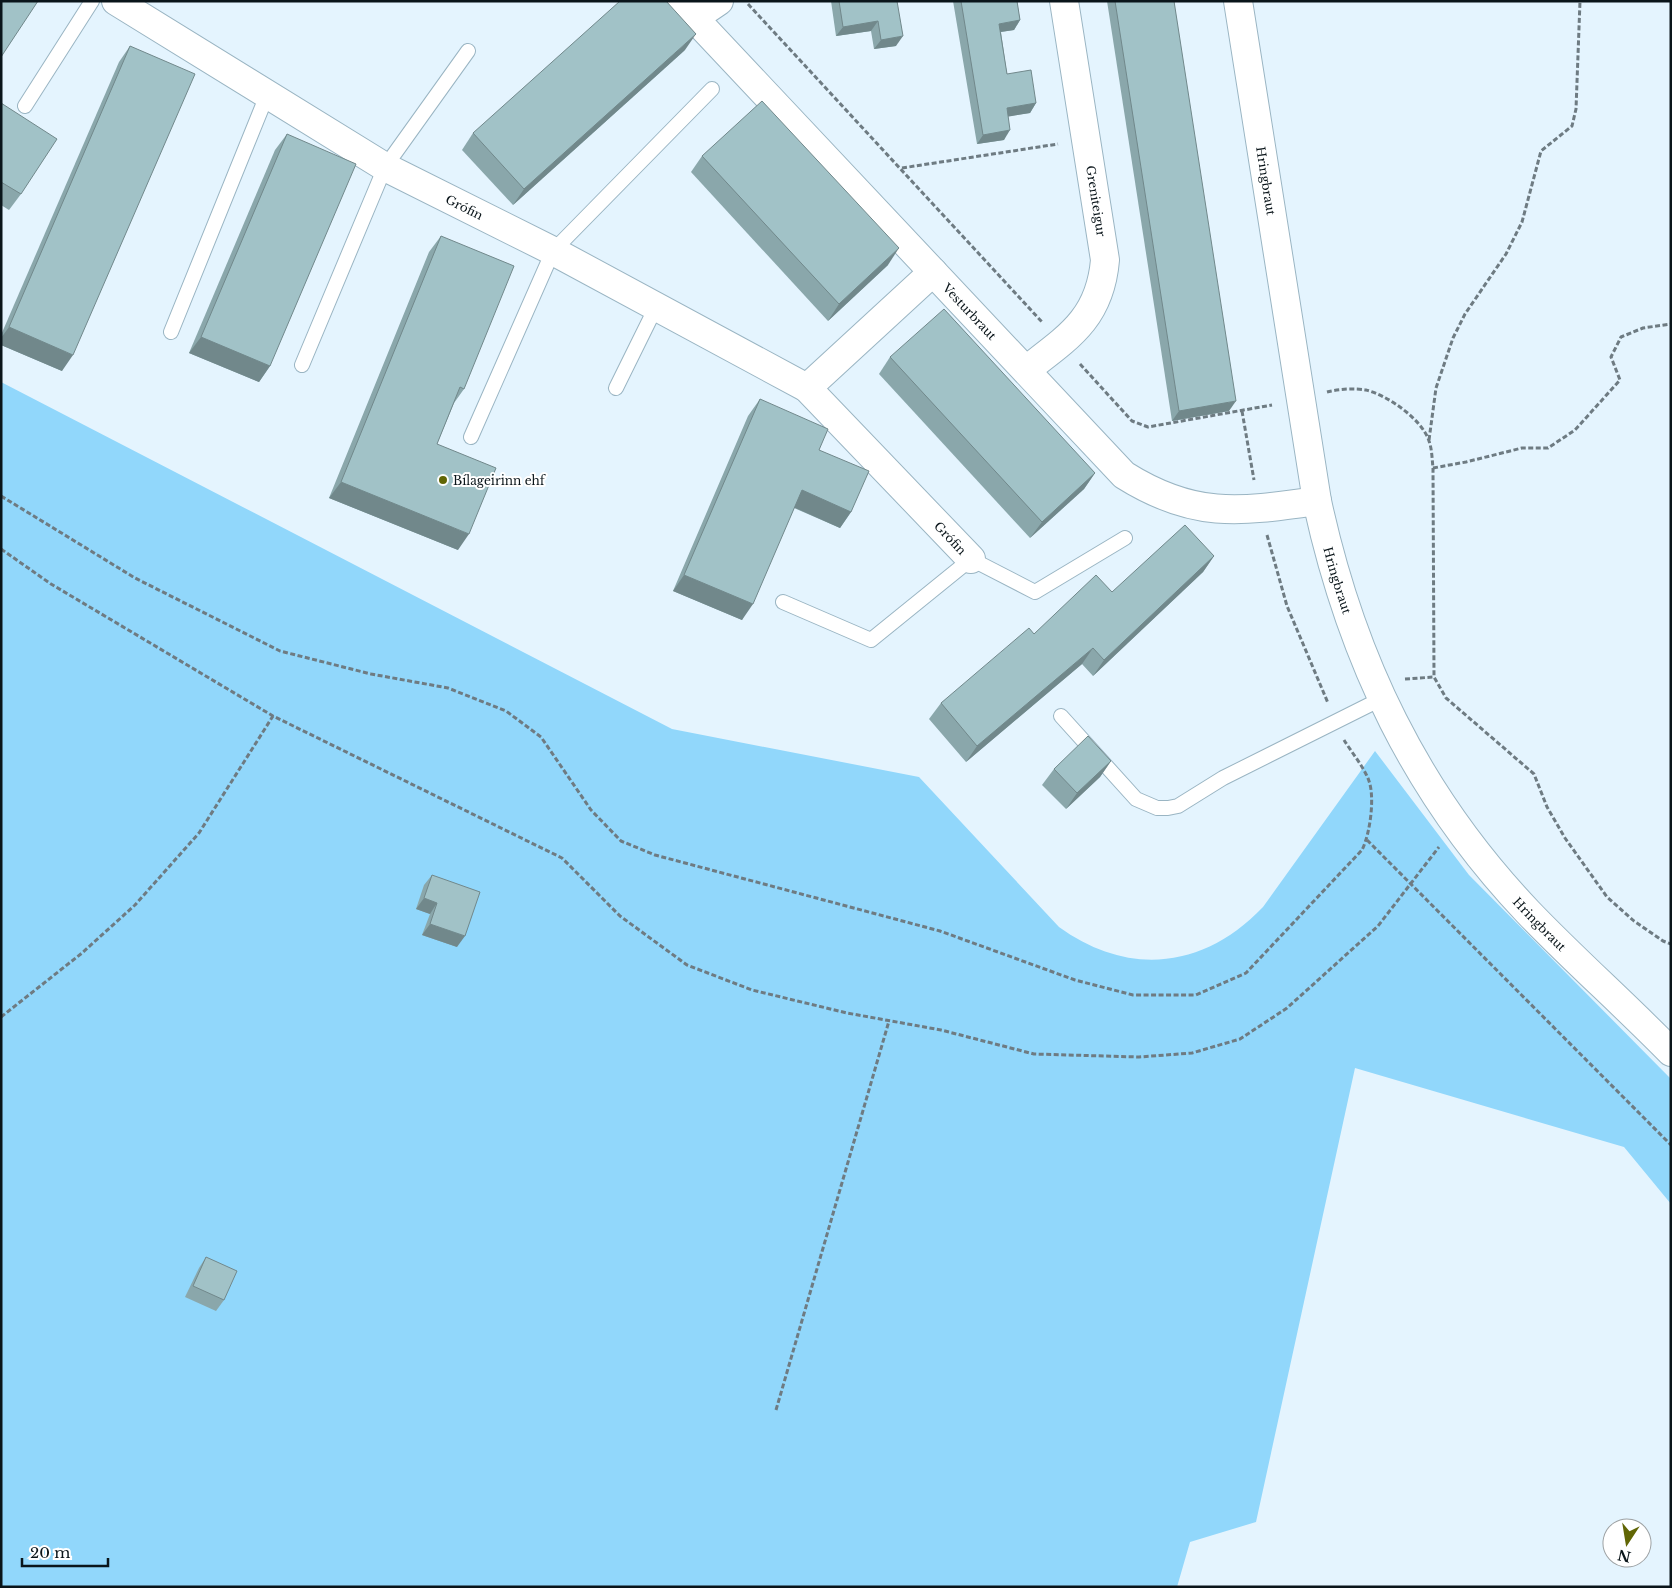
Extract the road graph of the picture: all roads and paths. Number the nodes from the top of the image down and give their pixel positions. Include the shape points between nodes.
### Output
1 (92, 1) edge
2 (719, 1) edge
3 (746, 1) edge
4 (1064, 1) edge
5 (1238, 1) edge
6 (1580, 1) edge
7 (128, 4) edge
8 (686, 10) edge
9 (468, 51) dead end
10 (712, 89) dead end
11 (267, 95) junction
12 (25, 106) dead end
13 (1086, 139) junction
14 (385, 167) junction
15 (902, 168) junction
16 (553, 251) junction
17 (933, 272) junction
18 (656, 306) junction
19 (1671, 324) edge
20 (171, 332) dead end
21 (1061, 343) junction
22 (302, 365) dead end
23 (1026, 370) junction
24 (616, 388) dead end
25 (807, 388) junction
26 (1302, 399) junction
27 (1242, 411) junction
28 (471, 437) dead end
29 (1429, 440) junction
30 (1433, 468) junction
31 (1, 496) edge
32 (1317, 500) junction
33 (1261, 509) junction
34 (1126, 538) dead end
35 (1, 549) edge
36 (971, 560) junction
37 (783, 602) dead end
38 (1381, 699) junction
39 (273, 716) junction
40 (1062, 716) dead end
41 (1336, 722) junction
42 (1456, 825) junction
43 (1367, 840) junction
44 (1411, 884) junction
45 (1671, 944) edge
46 (1, 1017) edge
47 (889, 1021) junction
48 (1671, 1052) edge
49 (1671, 1146) edge
50 (776, 1410) dead end

1 - 12 lane
2 - 8 street
3 - 15 path
4 - 13 street, Greniteigur
5 - 26 street, Hringbraut
6 - 29 path via 1576,109 1572,126 1541,151 1522,222 1506,254 1465,314 1453,338 1436,388
7 - 11 street, Grófin
8 - 17 street, Vesturbraut
9 - 14 lane
10 - 16 lane
11 - 14 street, Grófin
11 - 20 lane
13 - 15 path
13 - 21 street, Greniteigur via 1105,260 1103,278 1091,311
14 - 16 street, Grófin
14 - 22 lane
15 - 21 path
16 - 18 street, Grófin
16 - 28 lane
17 - 23 street, Vesturbraut
17 - 25 street
18 - 24 lane
18 - 25 street, Grófin
19 - 30 path via 1643,328 1621,337 1611,357 1620,380 1575,430 1548,448 1522,448
21 - 23 street, Greniteigur
21 - 27 path via 1138,425 1157,427
23 - 33 street, Vesturbraut via 1124,475 1147,490 1199,507
25 - 36 street, Grófin
26 - 27 path
26 - 29 path via 1334,390 1366,390 1390,401 1414,418
26 - 32 street, Hringbraut
27 - 33 path
29 - 30 path
30 - 45 path via 1434,677 1446,698 1534,774 1565,838 1607,897 1634,921
31 - 43 path via 135,578 280,651 371,674 448,688 506,711 541,737 591,810 621,842 940,931 1075,980 1133,995 1196,995 1246,973 1362,850
32 - 33 street, Vesturbraut
32 - 38 street, Hringbraut via 1340,593
33 - 41 path via 1287,606
34 - 36 lane, Grófin via 1035,592
35 - 39 path via 51,584
36 - 37 lane via 872,640
38 - 41 lane
38 - 42 street, Hringbraut via 1411,757
39 - 46 path via 199,833 135,904 82,953
39 - 47 path via 562,858 620,916 687,965 752,990
40 - 41 lane via 1136,799 1157,808 1178,806 1223,778
41 - 43 path via 1369,781 1372,806
42 - 44 path
42 - 48 street, Hringbraut via 1528,912
43 - 44 path
44 - 47 path via 1378,926 1287,1008 1240,1039 1192,1053 1139,1057 1034,1054 941,1030
44 - 49 path
47 - 50 path

